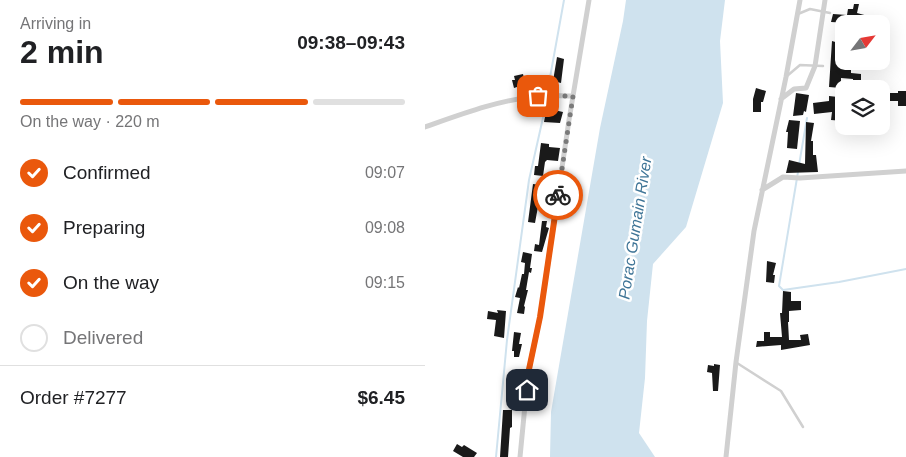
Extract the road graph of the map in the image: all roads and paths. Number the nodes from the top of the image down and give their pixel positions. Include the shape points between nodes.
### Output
1 (589, 0) edge
2 (800, 0) edge
3 (825, 0) edge
4 (823, 11) junction
5 (830, 12) dead end
6 (798, 14) junction
7 (815, 66) junction
8 (823, 66) dead end
9 (786, 77) junction
10 (573, 96) junction
11 (781, 99) junction
12 (425, 127) edge
13 (906, 172) edge
14 (762, 190) junction
15 (736, 362) junction
16 (803, 427) dead end
17 (520, 457) edge
18 (725, 457) edge

1 - 10 street
2 - 6 street
3 - 4 street
4 - 5 lane
4 - 6 lane via 810,9
4 - 7 street
6 - 9 street
7 - 8 lane
7 - 9 lane via 800,65
7 - 11 street via 806,88 793,89
9 - 11 street
10 - 12 street via 538,96 506,102
10 - 17 street via 540,317 528,374
11 - 14 street
13 - 14 street via 783,177
14 - 15 street
15 - 16 lane via 781,391
15 - 18 street

